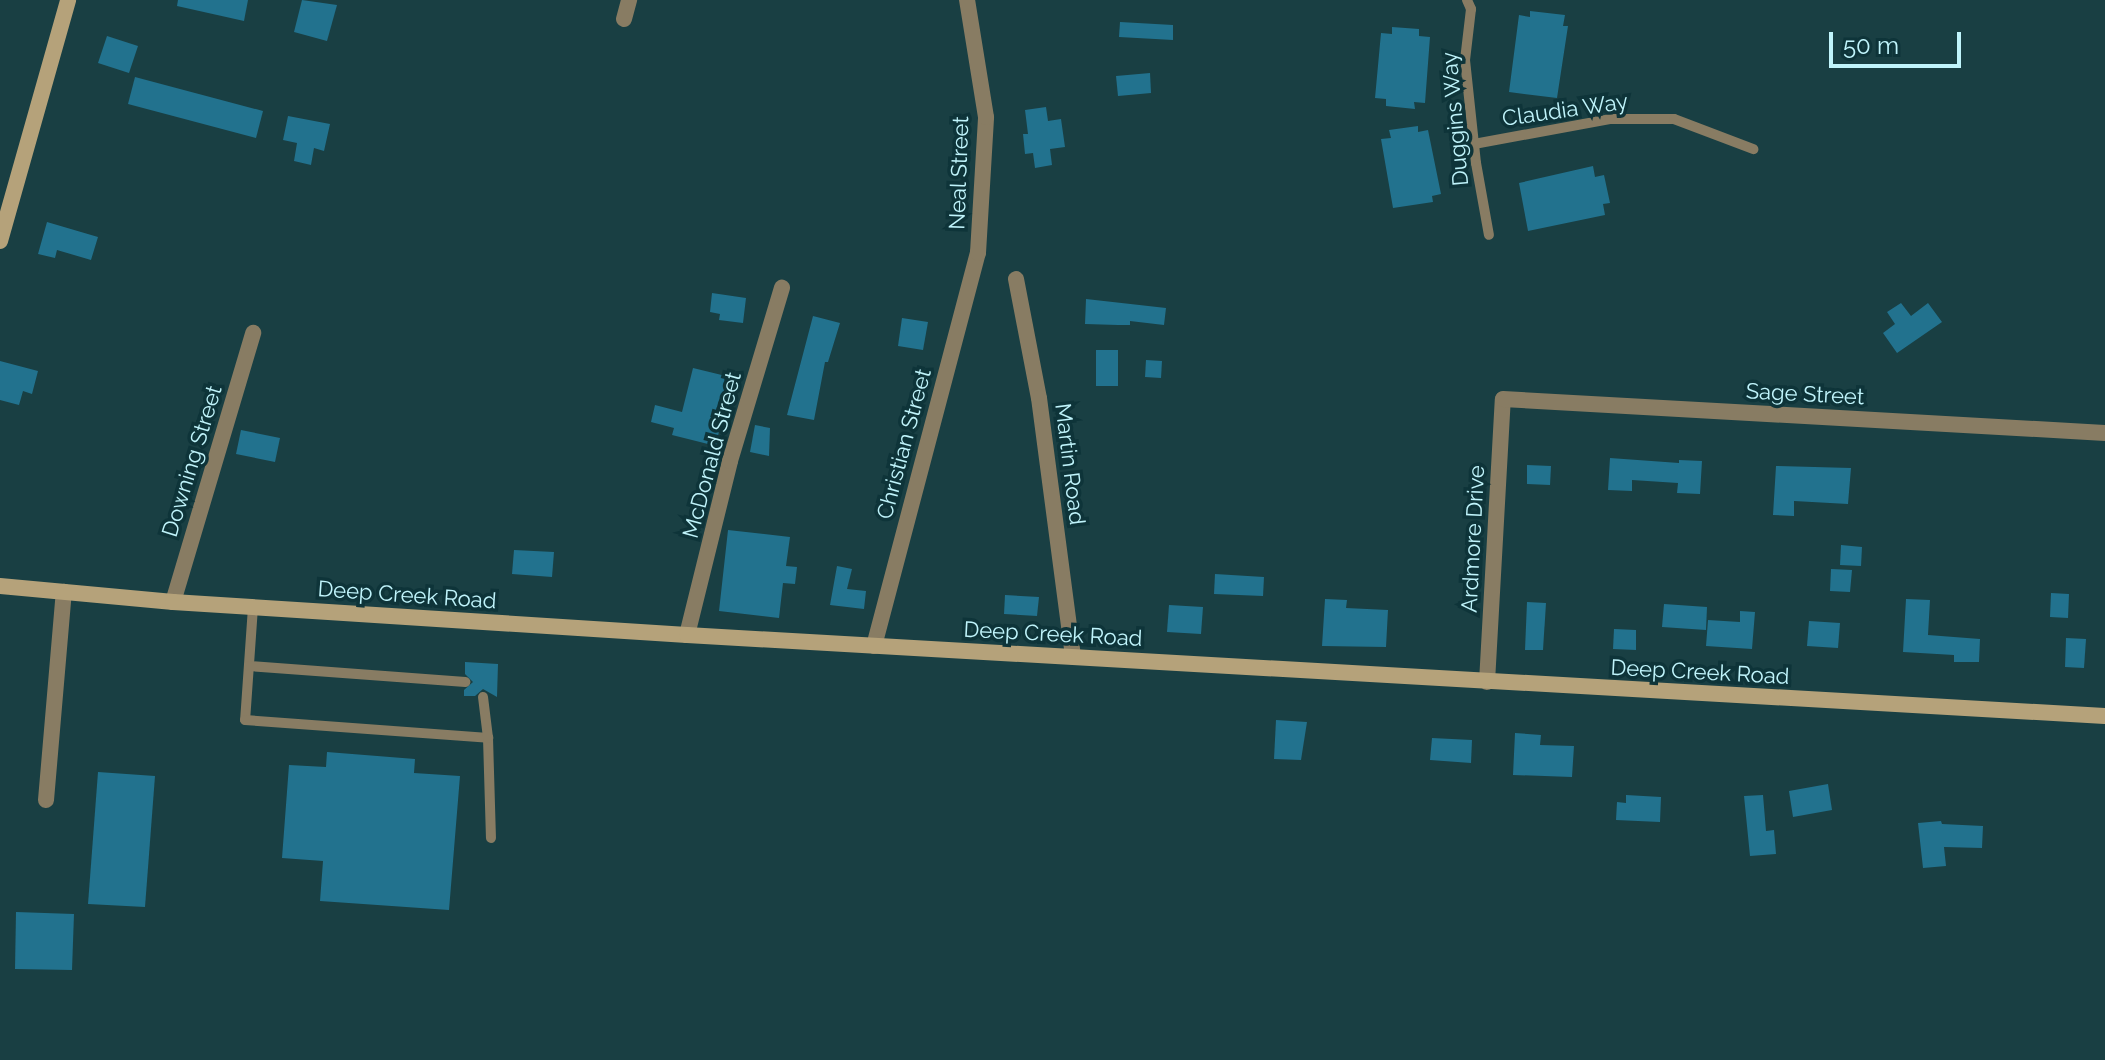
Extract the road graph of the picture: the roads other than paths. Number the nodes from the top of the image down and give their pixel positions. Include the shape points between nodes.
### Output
1 (68, 0) edge
2 (629, 0) edge
3 (967, 0) edge
4 (1467, 0) edge
5 (624, 19) dead end
6 (1474, 144) junction
7 (1753, 149) dead end
8 (1489, 235) dead end
9 (0, 241) edge
10 (978, 253) joint
11 (1016, 279) dead end
12 (782, 288) dead end
13 (253, 333) dead end
14 (1503, 399) joint
15 (2105, 433) edge
16 (0, 586) edge
17 (64, 592) junction
18 (173, 602) junction
19 (253, 607) junction
20 (687, 635) junction
21 (874, 646) junction
22 (1073, 657) junction
23 (249, 666) junction
24 (465, 682) dead end
25 (1487, 682) junction
26 (483, 697) dead end
27 (2105, 716) edge
28 (488, 738) junction
29 (46, 800) dead end
30 (491, 838) dead end

1 - 9 street
2 - 5 street
3 - 10 street, Neal Street via 986,117
4 - 6 lane, Duggins Way via 1471,9 1465,60
6 - 7 lane, Claudia Way via 1610,119 1674,119
6 - 8 lane, Duggins Way
10 - 21 street, Christian Street
11 - 22 street, Martin Road via 1039,398
12 - 20 street, McDonald Street via 730,461
13 - 18 street, Downing Street
14 - 15 street, Sage Street
14 - 25 street, Ardmore Drive
16 - 17 street, Deep Creek Road
17 - 18 street, Deep Creek Road
17 - 29 street
18 - 19 street, Deep Creek Road
19 - 20 street, Deep Creek Road
19 - 23 lane
20 - 21 street, Deep Creek Road
21 - 22 street, Deep Creek Road
22 - 25 street, Deep Creek Road
23 - 24 lane
23 - 28 lane via 245,720
25 - 27 street, Deep Creek Road
26 - 28 lane
28 - 30 lane

